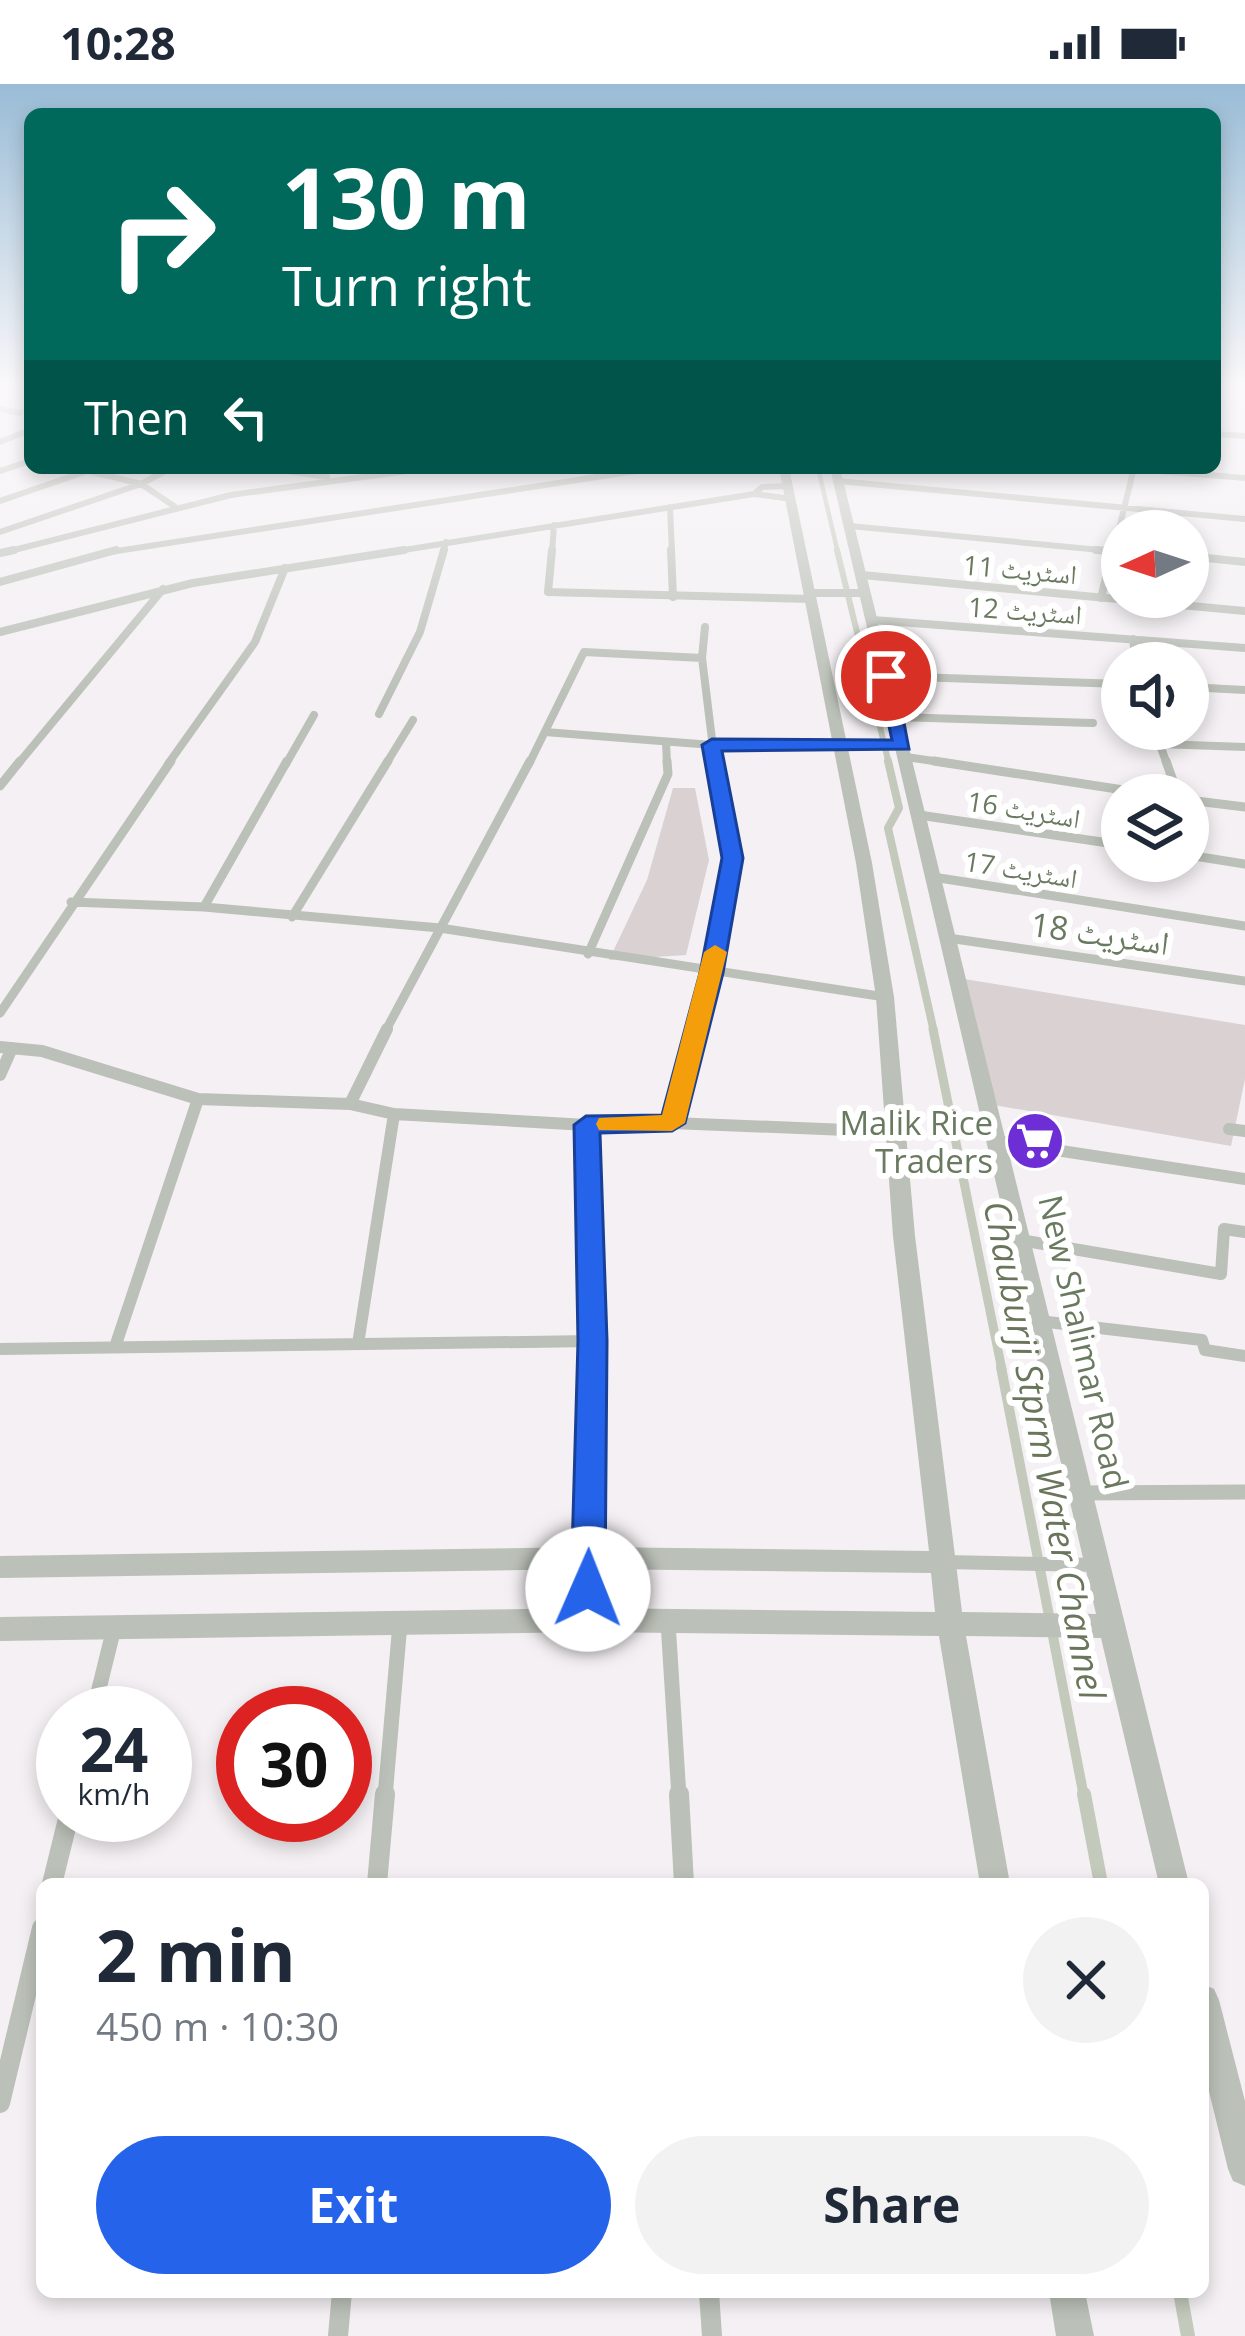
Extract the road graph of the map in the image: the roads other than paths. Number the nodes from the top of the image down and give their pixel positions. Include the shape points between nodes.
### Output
1 (35, 489) edge
2 (126, 489) edge
3 (149, 489) edge
4 (274, 489) edge
5 (516, 489) edge
6 (771, 489) edge
7 (789, 489) edge
8 (841, 489) edge
9 (962, 489) edge
10 (1127, 489) edge
11 (0, 501) edge
12 (174, 506) junction
13 (670, 507) junction
14 (1121, 507) junction
15 (1121, 510) edge
16 (1245, 519) edge
17 (554, 525) junction
18 (850, 526) junction
19 (0, 532) edge
20 (446, 542) junction
21 (1101, 548) edge
22 (0, 553) edge
23 (1209, 558) edge
24 (1245, 562) edge
25 (285, 568) junction
26 (0, 582) edge
27 (862, 587) junction
28 (163, 590) junction
29 (815, 595) junction
30 (1101, 595) edge
31 (673, 596) junction
32 (1100, 598) junction
33 (1245, 611) edge
34 (873, 620) junction
35 (705, 627) dead end
36 (0, 632) edge
37 (1133, 640) joint
38 (1245, 648) edge
39 (702, 658) junction
40 (886, 676) junction
41 (1101, 683) edge
42 (1209, 689) edge
43 (1245, 690) edge
44 (379, 714) dead end
45 (314, 715) dead end
46 (896, 717) junction
47 (413, 720) dead end
48 (1094, 723) dead end
49 (544, 732) junction
50 (666, 742) junction
51 (712, 745) junction
52 (844, 745) junction
53 (1209, 746) edge
54 (1245, 747) edge
55 (899, 749) junction
56 (1101, 785) edge
57 (0, 786) edge
58 (1209, 803) edge
59 (1245, 807) edge
60 (919, 814) junction
61 (1101, 842) edge
62 (1209, 858) edge
63 (1245, 864) edge
64 (933, 877) junction
65 (71, 902) junction
66 (204, 908) junction
67 (292, 917) junction
68 (1245, 926) edge
69 (440, 928) junction
70 (948, 938) junction
71 (588, 955) junction
72 (712, 973) junction
73 (1245, 981) edge
74 (885, 998) junction
75 (0, 1013) edge
76 (6, 1047) edge
77 (0, 1076) edge
78 (198, 1099) junction
79 (350, 1104) junction
80 (394, 1114) junction
81 (672, 1123) junction
82 (586, 1125) junction
83 (1229, 1129) dead end
84 (1245, 1131) edge
85 (896, 1132) junction
86 (996, 1141) junction
87 (1245, 1179) edge
88 (1245, 1232) edge
89 (1020, 1240) junction
90 (1039, 1321) junction
91 (592, 1341) junction
92 (358, 1344) junction
93 (115, 1348) junction
94 (0, 1349) edge
95 (1245, 1357) edge
96 (1245, 1492) edge
97 (1080, 1493) junction
98 (589, 1558) junction
99 (945, 1562) junction
100 (1088, 1564) junction
101 (0, 1567) edge
102 (588, 1620) junction
103 (668, 1622) junction
104 (950, 1622) junction
105 (400, 1623) junction
106 (1097, 1626) junction
107 (114, 1628) junction
108 (0, 1629) edge
109 (100, 1686) edge
110 (62, 1842) edge
111 (53, 1878) edge
112 (378, 1878) edge
113 (684, 1878) edge
114 (994, 1878) edge
115 (1172, 1878) edge
116 (36, 1953) edge
117 (1209, 2024) edge
118 (0, 2103) edge
119 (1245, 2170) edge
120 (341, 2298) edge
121 (709, 2298) edge
122 (1068, 2298) edge
123 (338, 2336) edge
124 (712, 2336) edge
125 (1075, 2336) edge

1 - 11 street
2 - 19 street
3 - 12 street
4 - 12 street
5 - 26 street via 113,550
6 - 13 street
7 - 29 street
8 - 18 street, New Shalimar Road
9 - 14 street
10 - 14 street
12 - 22 street
13 - 17 street
13 - 31 street
14 - 15 street
14 - 16 street
17 - 20 street
17 - 31 street, اسٹریٹ 11 via 548,592
18 - 21 street
18 - 27 street, New Shalimar Road
20 - 25 street
20 - 44 street via 420,632
23 - 24 street
25 - 28 street
25 - 65 street via 255,642
27 - 29 street, اسٹریٹ 11
27 - 32 street, اسٹریٹ 11
27 - 34 street, New Shalimar Road
28 - 36 street
28 - 57 street
29 - 31 street, اسٹریٹ 11
29 - 52 street
30 - 32 street
32 - 33 street, اسٹریٹ 11
34 - 37 street, اسٹریٹ 12
34 - 40 street, New Shalimar Road
35 - 39 street
37 - 38 street, اسٹریٹ 12
39 - 49 street via 584,652
39 - 51 street
40 - 41 street
40 - 46 street, New Shalimar Road
42 - 43 street
45 - 66 street
46 - 48 street
46 - 55 street, New Shalimar Road
47 - 67 street
49 - 50 street
49 - 69 street
50 - 51 street
50 - 71 street via 668,774
51 - 52 street
51 - 72 street via 732,858
52 - 55 street
52 - 74 street
53 - 54 street
55 - 56 street
55 - 60 street, New Shalimar Road
58 - 59 street
60 - 61 street, اسٹریٹ 16
60 - 64 street, New Shalimar Road
62 - 63 street
64 - 68 street, اسٹریٹ 17
64 - 70 street, New Shalimar Road
65 - 66 street
65 - 75 street
66 - 67 street
67 - 69 street
69 - 71 street
69 - 79 street
70 - 73 street, اسٹریٹ 18
70 - 86 street, New Shalimar Road
71 - 72 street
72 - 74 street
72 - 81 street
74 - 85 street
76 - 77 street
76 - 78 street
78 - 79 street
78 - 93 street
79 - 80 street
80 - 82 street
80 - 92 street
81 - 82 street
81 - 85 street
82 - 91 street
83 - 84 street
85 - 99 street
86 - 87 street
86 - 89 street, New Shalimar Road
88 - 89 street via 1225,1229 1221,1274
89 - 90 street, New Shalimar Road
90 - 95 street via 1202,1340 1205,1350
90 - 97 street, New Shalimar Road
91 - 92 street
91 - 98 street
92 - 93 street
93 - 94 street
96 - 97 street
97 - 100 street, New Shalimar Road
98 - 99 street
98 - 101 street
98 - 102 street
99 - 100 street
99 - 104 street
100 - 106 street, New Shalimar Road
102 - 103 street
102 - 105 street
103 - 104 street
103 - 113 street
104 - 106 street
104 - 114 street
105 - 107 street
105 - 112 street
106 - 115 street, New Shalimar Road
107 - 108 street
107 - 109 street
110 - 111 street
116 - 118 street
117 - 119 street
120 - 123 street
121 - 124 street
122 - 125 street

